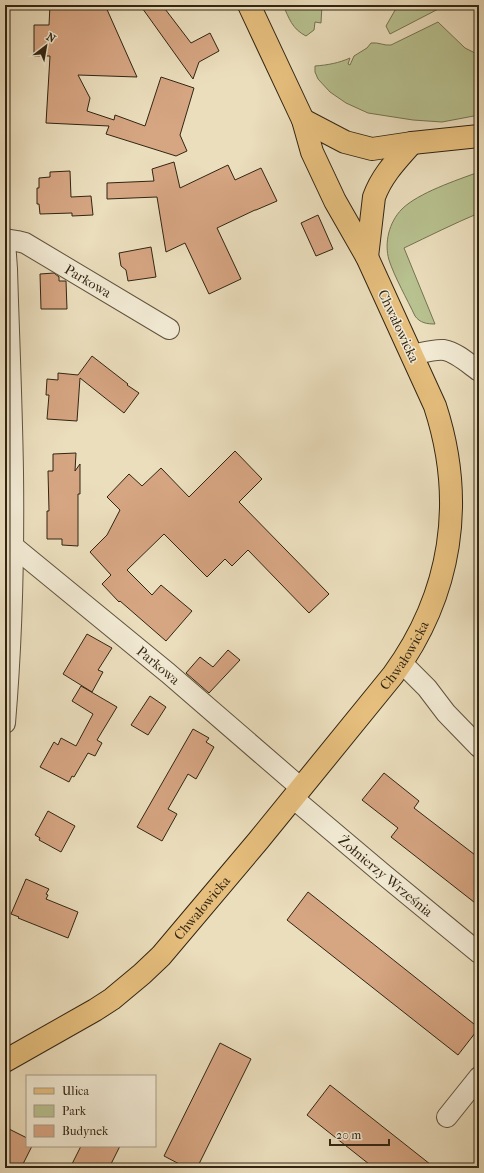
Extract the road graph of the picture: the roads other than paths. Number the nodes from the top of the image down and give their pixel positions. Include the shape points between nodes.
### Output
1 (249, 5) edge
2 (303, 120) junction
3 (479, 136) edge
4 (412, 143) junction
5 (5, 240) edge
6 (367, 257) junction
7 (169, 329) dead end
8 (412, 355) junction
9 (479, 371) edge
10 (13, 546) junction
11 (402, 663) junction
12 (5, 723) edge
13 (479, 747) edge
14 (297, 793) junction
15 (479, 953) edge
16 (5, 1061) edge
17 (479, 1077) edge
18 (446, 1116) dead end

1 - 2 main road, Chwałowicka
2 - 4 main road via 346,142 372,149
2 - 6 main road, Chwałowicka via 318,166
3 - 4 main road
4 - 6 main road via 377,188
5 - 7 street, Parkowa via 25,243
5 - 10 street, Parkowa via 13,464
6 - 8 main road, Chwałowicka
8 - 9 street via 445,350
8 - 11 main road, Chwałowicka via 440,421 449,465 451,503 448,546 438,588 431,608
10 - 12 street, Parkowa
10 - 14 street, Parkowa via 168,673
11 - 13 street
11 - 14 main road, Chwałowicka
14 - 15 street, Żołnierzy Września via 359,854
14 - 16 main road, Chwałowicka via 187,926 142,974 95,1010
17 - 18 street

